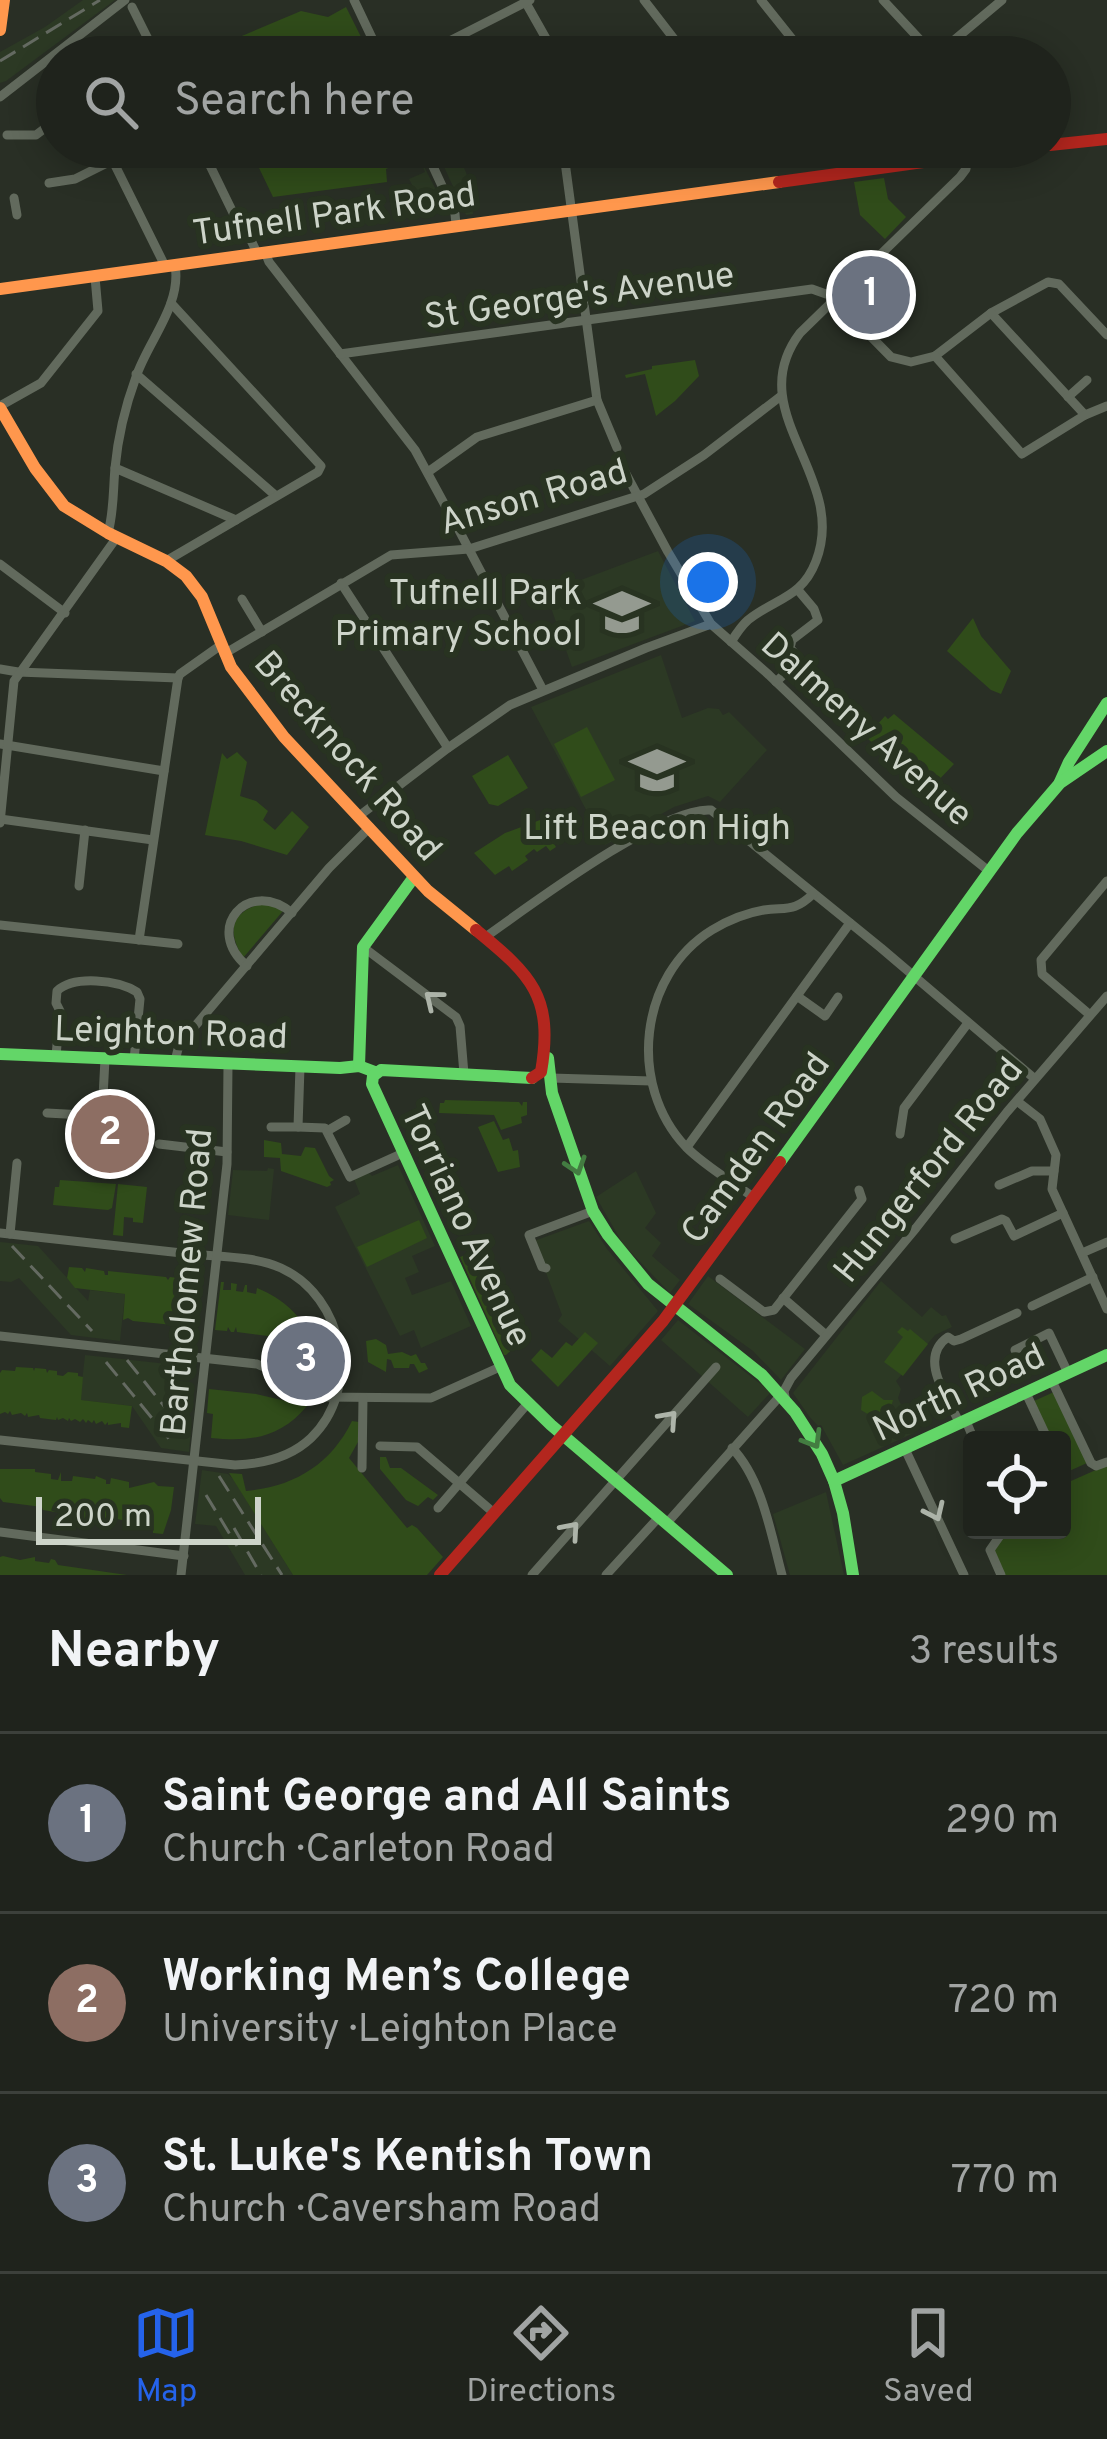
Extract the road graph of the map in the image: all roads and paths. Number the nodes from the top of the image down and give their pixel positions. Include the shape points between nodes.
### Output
1 (4, 0) edge
2 (354, 0) edge
3 (644, 0) edge
4 (760, 0) edge
5 (883, 0) edge
6 (1002, 0) edge
7 (528, 1) edge
8 (129, 3) edge
9 (0, 30) edge
10 (84, 36) edge
11 (146, 36) edge
12 (371, 36) edge
13 (459, 36) edge
14 (545, 36) edge
15 (672, 36) edge
16 (790, 36) edge
17 (916, 36) edge
18 (960, 36) edge
19 (36, 71) edge
20 (0, 97) edge
21 (7, 135) dead end
22 (36, 135) edge
23 (1107, 139) edge
24 (1071, 143) edge
25 (97, 168) edge
26 (117, 168) edge
27 (211, 168) edge
28 (433, 168) edge
29 (566, 168) edge
30 (869, 168) edge
31 (966, 168) edge
32 (50, 183) dead end
33 (0, 205) edge
34 (15, 206) dead end
35 (571, 210) junction
36 (456, 225) junction
37 (261, 252) junction
38 (170, 266) junction
39 (95, 277) junction
40 (0, 289) edge
41 (830, 297) junction
42 (171, 303) junction
43 (991, 313) junction
44 (586, 320) junction
45 (1107, 335) edge
46 (340, 353) junction
47 (935, 356) junction
48 (136, 374) junction
49 (1087, 380) dead end
50 (781, 396) junction
51 (1068, 397) junction
52 (597, 400) junction
53 (1107, 406) edge
54 (1, 412) edge
55 (1085, 416) junction
56 (115, 468) junction
57 (428, 472) junction
58 (276, 496) junction
59 (638, 496) junction
60 (236, 520) junction
61 (113, 535) junction
62 (469, 549) junction
63 (166, 561) junction
64 (0, 564) edge
65 (341, 583) junction
66 (798, 590) junction
67 (242, 599) dead end
68 (65, 613) junction
69 (711, 624) junction
70 (262, 632) junction
71 (731, 642) junction
72 (222, 650) junction
73 (0, 669) edge
74 (18, 672) junction
75 (178, 678) junction
76 (776, 682) junction
77 (544, 690) junction
78 (1107, 703) edge
79 (1096, 725) junction
80 (4, 745) edge
81 (1107, 747) edge
82 (448, 748) junction
83 (164, 771) junction
84 (1060, 783) junction
85 (0, 820) edge
86 (364, 822) junction
87 (85, 830) junction
88 (154, 840) junction
89 (990, 872) junction
90 (414, 877) junction
91 (1107, 881) edge
92 (79, 886) dead end
93 (813, 894) junction
94 (292, 913) junction
95 (850, 923) junction
96 (0, 925) edge
97 (484, 938) junction
98 (139, 940) junction
99 (178, 944) dead end
100 (363, 947) junction
101 (247, 966) junction
102 (913, 977) junction
103 (797, 996) junction
104 (1107, 996) edge
105 (838, 997) dead end
106 (1090, 1015) junction
107 (968, 1023) junction
108 (545, 1048) junction
109 (0, 1054) edge
110 (56, 1056) junction
111 (105, 1059) junction
112 (134, 1060) junction
113 (175, 1061) junction
114 (228, 1065) junction
115 (358, 1066) junction
116 (300, 1067) junction
117 (340, 1068) junction
118 (375, 1072) junction
119 (464, 1074) junction
120 (532, 1078) junction
121 (1035, 1079) junction
122 (651, 1081) junction
123 (552, 1085) junction
124 (372, 1089) junction
125 (1017, 1101) junction
126 (47, 1113) dead end
127 (346, 1120) dead end
128 (271, 1126) dead end
129 (298, 1127) junction
130 (327, 1131) junction
131 (900, 1134) dead end
132 (159, 1144) dead end
133 (687, 1148) junction
134 (227, 1152) junction
135 (403, 1153) junction
136 (17, 1163) dead end
137 (1054, 1171) junction
138 (999, 1185) dead end
139 (860, 1190) dead end
140 (753, 1197) junction
141 (593, 1211) junction
142 (1063, 1214) junction
143 (5, 1234) edge
144 (955, 1239) dead end
145 (1107, 1242) edge
146 (1082, 1253) junction
147 (217, 1256) junction
148 (546, 1268) dead end
149 (1060, 1277) dead end
150 (1093, 1277) junction
151 (720, 1279) dead end
152 (1066, 1290) junction
153 (783, 1298) junction
154 (1032, 1306) dead end
155 (674, 1307) junction
156 (1107, 1309) edge
157 (1017, 1313) dead end
158 (826, 1335) junction
159 (0, 1336) edge
160 (1015, 1350) dead end
161 (1107, 1355) edge
162 (206, 1358) junction
163 (723, 1359) junction
164 (500, 1367) junction
165 (1068, 1373) junction
166 (1052, 1381) junction
167 (1026, 1393) junction
168 (782, 1394) junction
169 (336, 1397) junction
170 (363, 1398) junction
171 (528, 1402) junction
172 (963, 1422) junction
173 (968, 1431) edge
174 (1044, 1431) edge
175 (564, 1434) junction
176 (0, 1440) edge
177 (380, 1446) dead end
178 (732, 1448) junction
179 (905, 1449) junction
180 (195, 1461) junction
181 (1107, 1462) edge
182 (362, 1468) dead end
183 (616, 1479) junction
184 (834, 1481) junction
185 (460, 1483) junction
186 (438, 1508) dead end
187 (494, 1513) junction
188 (663, 1520) junction
189 (0, 1532) edge
190 (998, 1539) edge
191 (184, 1556) junction
192 (724, 1574) edge
193 (181, 1575) edge
194 (440, 1575) edge
195 (532, 1575) edge
196 (606, 1575) edge
197 (782, 1575) edge
198 (853, 1575) edge
199 (964, 1575) edge
200 (1001, 1575) edge

1 - 9 main road
2 - 12 street
3 - 15 street
4 - 16 street
5 - 17 street
6 - 18 street
7 - 13 street
7 - 14 street
8 - 10 street
8 - 11 street
19 - 20 street
21 - 22 street
23 - 24 main road
25 - 32 street
26 - 38 street
27 - 37 street
28 - 36 street
29 - 35 street, Dalmeny Avenue
30 - 35 main road, Tufnell Park Road
31 - 41 street
33 - 34 street
35 - 36 main road, Tufnell Park Road
35 - 44 street, Dalmeny Avenue
36 - 37 main road, Tufnell Park Road
37 - 38 main road, Tufnell Park Road
37 - 46 street
38 - 39 main road, Tufnell Park Road
38 - 42 street
39 - 40 main road, Tufnell Park Road
39 - 54 street via 98,311 41,383
41 - 44 street, St George's Avenue via 812,289
41 - 47 street via 891,358
41 - 50 street via 787,352
42 - 48 street
42 - 58 street via 321,466
43 - 45 street via 1055,281
43 - 47 street
43 - 51 street
44 - 46 street, St George's Avenue
44 - 52 street, Dalmeny Avenue
46 - 57 street
47 - 55 street via 1022,454
48 - 56 street
48 - 58 street
49 - 51 street
50 - 59 street, Anson Road
50 - 66 street via 823,508 821,547
51 - 55 street
52 - 57 street via 482,435
52 - 59 street, Dalmeny Avenue
53 - 55 street
54 - 61 main road, Brecknock Road via 53,494
56 - 60 street
56 - 61 street
57 - 62 street
58 - 60 street
59 - 62 street, Anson Road
59 - 69 street, Dalmeny Avenue
60 - 63 street
61 - 63 main road, Brecknock Road
61 - 68 street
62 - 65 street, Anson Road via 391,555
62 - 77 street
63 - 72 main road, Brecknock Road via 195,586
64 - 68 street
65 - 70 street, Anson Road
65 - 82 street
66 - 71 street via 745,622
66 - 76 street via 818,620 792,640 800,659
67 - 70 street
68 - 74 street
69 - 71 street, Dalmeny Avenue
69 - 77 street
70 - 72 street, Anson Road
71 - 76 street, Dalmeny Avenue
72 - 75 street, Anson Road
72 - 86 main road, Brecknock Road via 284,737
73 - 74 street
74 - 75 street
74 - 80 street
75 - 83 street
76 - 89 street, Dalmeny Avenue via 896,797
77 - 82 street
78 - 79 main road
79 - 81 main road
79 - 84 main road
80 - 83 street
80 - 85 street
81 - 84 main road, Camden Road
82 - 86 street
83 - 88 street
84 - 89 main road, Camden Road
85 - 87 street
86 - 90 main road, Brecknock Road
86 - 94 street
87 - 88 street
87 - 92 street
88 - 98 street
89 - 102 main road, Camden Road
90 - 97 main road, Brecknock Road
90 - 100 main road
91 - 106 street via 1041,960 1042,974
93 - 95 street
93 - 97 street via 719,814 702,809 636,837
93 - 122 street via 797,908 740,916 683,954 652,1013
94 - 101 street
94 - 101 street via 264,900 235,914 230,943
95 - 102 street
95 - 103 street
96 - 98 street
97 - 108 main road, Brecknock Road via 536,990
98 - 99 street
100 - 115 main road
119 -> 100 street via 456,1017
101 - 113 street via 179,1045
102 - 107 street
102 - 140 main road, Camden Road
103 - 105 street via 825,1016
103 - 133 street
104 - 106 street, Hungerford Road
106 - 121 street, Hungerford Road
107 - 121 street
107 - 131 street via 904,1108
108 - 120 main road
108 - 123 main road, Brecknock Road
109 - 110 main road, Leighton Road
110 - 111 main road, Leighton Road
110 - 112 street via 56,991 75,982 121,984 140,999
111 - 112 main road, Leighton Road
111 - 126 street via 101,1116
112 - 113 main road, Leighton Road
113 - 114 main road, Leighton Road
114 - 116 main road, Leighton Road
114 - 134 street, Bartholomew Road
115 - 117 main road, Leighton Road
115 - 118 main road, Leighton Road
116 - 117 main road, Leighton Road
116 - 129 street
117 - 124 main road via 361,1073
118 - 119 main road, Leighton Road
118 - 124 main road
119 - 120 main road, Leighton Road
120 - 123 main road
121 - 125 street, Hungerford Road
122 - 123 street
122 - 133 street
123 -> 141 main road, Brecknock Road
124 - 135 main road, Torriano Avenue
125 - 137 street via 1040,1119 1056,1155
125 - 158 street, Hungerford Road
127 - 130 street
128 - 129 street
129 - 130 street
130 - 135 street via 350,1177
132 - 134 street
133 - 140 street
134 - 147 street, Bartholomew Road
135 - 164 main road, Torriano Avenue
136 - 143 street
137 - 138 street
137 - 142 street
139 - 153 street via 862,1199
140 - 155 main road, Camden Road
141 - 148 street via 529,1234
141 - 155 main road, Brecknock Road via 631,1266
142 - 144 street via 1013,1236 1001,1219
142 - 146 street
143 - 147 street
145 - 146 street
146 - 150 street
147 - 162 street, Bartholomew Road
147 - 169 street via 278,1267 316,1294 339,1341
149 - 152 street
150 - 152 street
150 - 156 street
151 - 153 street via 764,1312
152 - 154 street
153 - 158 street
155 - 163 main road, Brecknock Road
155 - 175 main road, Camden Road
157 - 172 street via 940,1342 935,1371
158 - 168 street, Hungerford Road
159 - 162 street
160 - 165 street via 1049,1334
161 - 165 main road, North Road
162 - 169 street via 261,1365 291,1393
162 - 180 street, Bartholomew Road
163 - 168 main road, Brecknock Road
183 -> 163 street
164 - 170 street via 431,1398
164 - 171 main road, Torriano Avenue
165 - 166 main road, North Road
166 - 167 main road, North Road
166 - 181 street via 1093,1465
167 - 172 main road, North Road
167 - 174 street
168 - 178 street, Hungerford Road
168 -> 184 main road, Brecknock Road
169 - 170 street
169 - 180 street via 310,1439 278,1457 247,1465
170 - 182 street
171 - 175 main road, Torriano Avenue
171 - 185 street
172 - 173 street
172 - 179 main road, North Road
175 - 183 main road, Torriano Avenue
175 - 187 main road, Camden Road
176 - 180 street
177 - 185 street via 418,1447
178 - 188 street, Hungerford Road
178 - 197 street via 755,1487
179 - 184 main road, North Road
179 -> 199 street
180 - 191 street, Bartholomew Road
183 - 188 main road, Torriano Avenue
195 -> 183 street
184 - 198 main road, Brecknock Road
185 - 186 street
185 - 187 street
187 - 194 main road, Camden Road
188 - 192 main road, Torriano Avenue
188 - 196 street, Hungerford Road
189 - 191 street
190 - 200 street via 990,1550
191 - 193 street, Bartholomew Road

